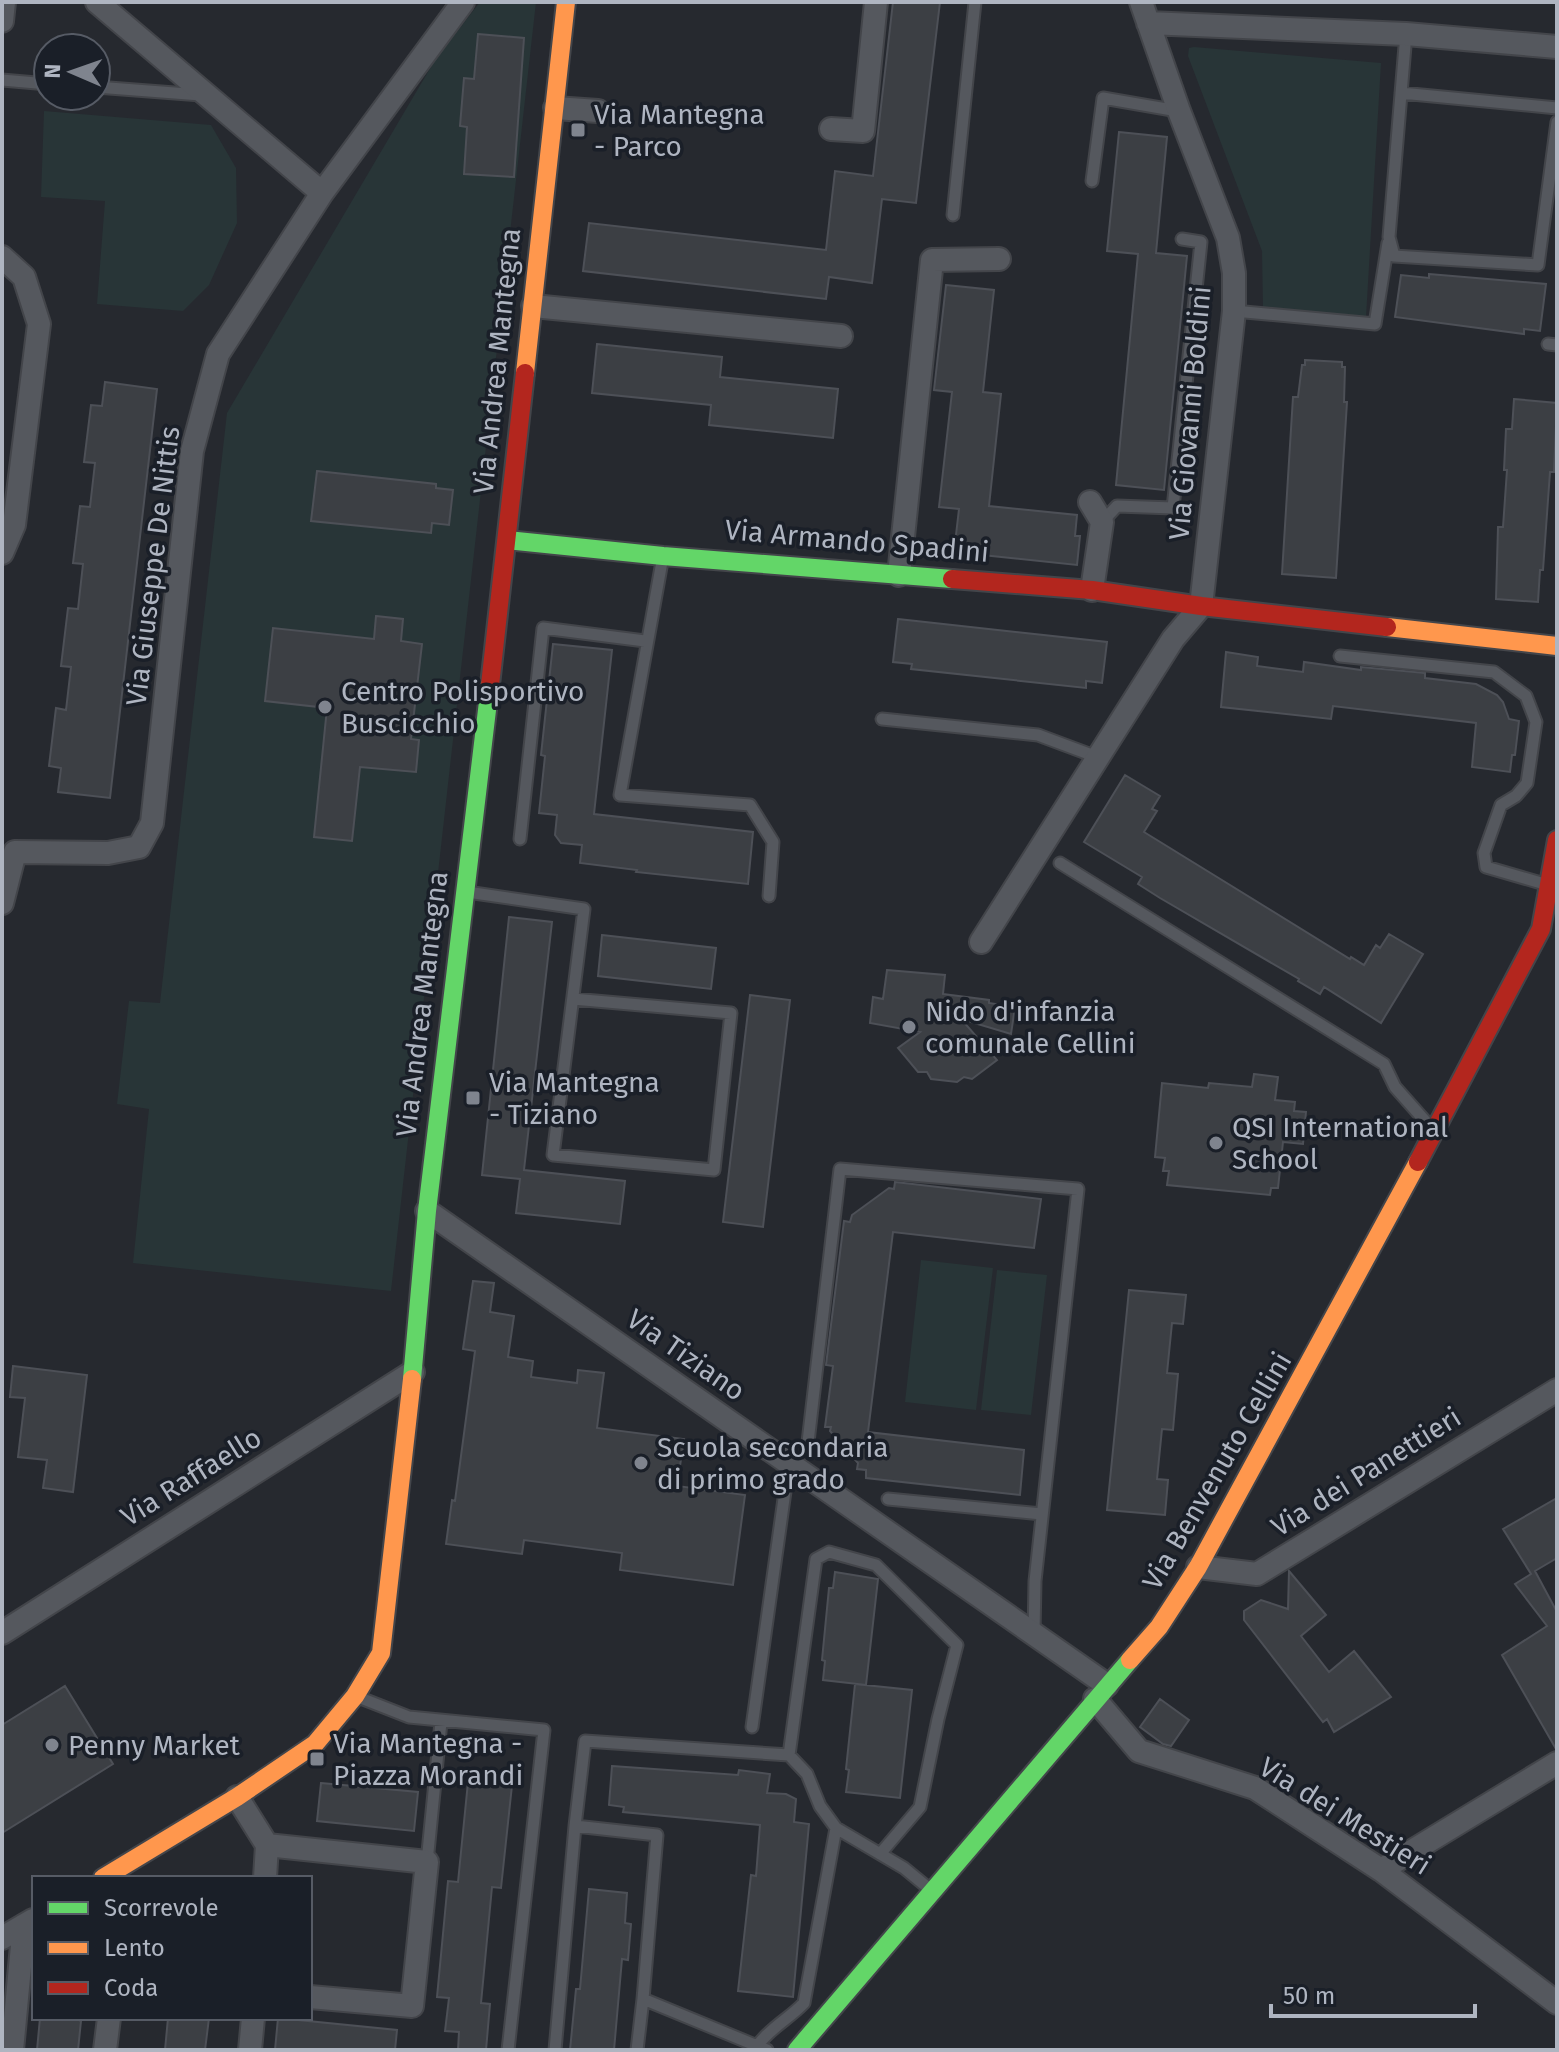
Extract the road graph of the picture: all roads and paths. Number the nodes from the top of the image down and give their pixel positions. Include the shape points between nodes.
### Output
1 (4, 2) edge
2 (97, 2) edge
3 (463, 2) edge
4 (566, 2) edge
5 (876, 2) edge
6 (975, 2) edge
7 (1145, 12) edge
8 (2, 21) edge
9 (1406, 34) junction
10 (1557, 47) edge
11 (2, 80) edge
12 (32, 83) edge
13 (112, 88) edge
14 (1401, 93) junction
15 (209, 96) junction
16 (555, 108) junction
17 (1557, 108) edge
18 (598, 111) dead end
19 (1179, 111) junction
20 (1557, 122) edge
21 (831, 129) dead end
22 (1092, 181) dead end
23 (322, 193) junction
24 (953, 215) dead end
25 (1389, 237) junction
26 (1182, 239) dead end
27 (2, 257) edge
28 (999, 259) dead end
29 (533, 306) junction
30 (1234, 311) junction
31 (841, 336) dead end
32 (1090, 502) dead end
33 (1102, 522) junction
34 (507, 540) junction
35 (2, 553) edge
36 (663, 556) junction
37 (899, 575) junction
38 (1092, 590) junction
39 (1201, 606) junction
40 (645, 641) junction
41 (1557, 646) edge
42 (1340, 656) dead end
43 (882, 719) dead end
44 (1097, 757) junction
45 (520, 839) dead end
46 (1557, 840) edge
47 (8, 845) edge
48 (1060, 863) dead end
49 (1549, 885) junction
50 (466, 892) junction
51 (769, 896) dead end
52 (2, 903) edge
53 (1549, 933) edge
54 (981, 942) dead end
55 (573, 999) junction
56 (1434, 1131) junction
57 (427, 1211) junction
58 (413, 1372) junction
59 (1557, 1390) edge
60 (808, 1442) dead end
61 (789, 1463) junction
62 (888, 1499) dead end
63 (1042, 1514) junction
64 (1198, 1567) junction
65 (2, 1633) edge
66 (1034, 1634) junction
67 (1101, 1692) junction
68 (355, 1696) junction
69 (441, 1722) junction
70 (752, 1727) dead end
71 (789, 1755) junction
72 (1557, 1763) edge
73 (237, 1797) junction
74 (575, 1826) junction
75 (836, 1828) junction
76 (267, 1845) junction
77 (880, 1854) junction
78 (427, 1862) junction
79 (1381, 1870) junction
80 (123, 1872) edge
81 (265, 1876) edge
82 (932, 1891) junction
83 (29, 1922) edge
84 (2, 1938) edge
85 (312, 1997) edge
86 (643, 1999) junction
87 (1557, 2003) edge
88 (109, 2020) edge
89 (253, 2020) edge
90 (763, 2048) edge
91 (12, 2050) edge
92 (105, 2050) edge
93 (250, 2050) edge
94 (508, 2050) edge
95 (555, 2050) edge
96 (637, 2050) edge
97 (797, 2050) edge

1 - 8 street
2 - 15 street
3 - 23 street, Via Giuseppe De Nittis
4 - 16 street, Via Andrea Mantegna
5 - 21 street via 863,131
6 - 24 lane
7 - 9 street
7 - 19 street, Via Giovanni Boldini
9 - 10 street
9 - 14 lane
11 - 12 lane
13 - 15 lane
14 - 17 lane
14 - 25 lane
15 - 23 street
16 - 18 street
16 - 29 street, Via Andrea Mantegna
19 - 22 lane via 1103,98
19 - 30 street, Via Giovanni Boldini via 1228,238
20 - 25 lane via 1538,265 1394,256
23 - 47 street, Via Giuseppe De Nittis via 218,354 192,451 152,823 139,847 108,853
25 - 30 lane via 1375,324
26 - 33 lane via 1201,242 1173,508 1117,506
27 - 35 street via 24,277 39,324 14,525
28 - 37 street via 932,260
29 - 31 street
29 - 34 street, Via Andrea Mantegna
30 - 39 street, Via Giovanni Boldini
32 - 33 street
33 - 38 street
34 - 36 street, Via Armando Spadini
34 - 50 street, Via Andrea Mantegna
36 - 37 street, Via Armando Spadini
36 - 40 lane
37 - 38 street, Via Armando Spadini
38 - 39 street, Via Armando Spadini
39 - 41 street, Via Armando Spadini
39 - 44 street via 1173,639
40 - 45 lane via 543,628
40 - 51 lane via 620,795 750,805 773,842
42 - 49 lane via 1494,672 1526,696 1536,722 1527,783 1501,805 1484,853 1486,867
43 - 44 lane via 1038,735
44 - 54 street
46 - 49 street, Via Benvenuto Cellini
47 - 52 street
48 - 56 lane via 1384,1064 1395,1087
49 - 53 street, Via Benvenuto Cellini
50 - 55 lane via 584,909
50 - 57 street, Via Andrea Mantegna
53 - 56 street, Via Benvenuto Cellini
55 - 55 lane via 553,1155 714,1170 731,1013
56 - 64 street, Via Benvenuto Cellini
57 - 58 street, Via Andrea Mantegna
57 - 61 street, Via Tiziano
58 - 65 street, Via Raffaello
58 - 68 street, Via Andrea Mantegna via 381,1653
59 - 64 street, Via dei Panettieri via 1257,1574
60 - 63 lane via 840,1169 1078,1189
61 - 66 street, Via Tiziano
61 - 70 lane
62 - 63 lane
63 - 66 lane
64 - 67 street, Via Benvenuto Cellini via 1159,1627
66 - 67 street, Via Tiziano
67 - 79 street, Via dei Mestieri via 1139,1751 1255,1788
67 - 82 street, Via Benvenuto Cellini
68 - 69 lane via 409,1717
68 - 73 street, Via Andrea Mantegna via 315,1744
69 - 78 lane
69 - 94 lane via 544,1730
71 - 74 lane via 585,1741
71 - 75 lane via 807,1774
71 - 77 lane via 816,1559 829,1552 876,1565 957,1645 920,1807
72 - 79 street
73 - 76 street
73 - 80 street, Via Andrea Mantegna
74 - 86 lane via 657,1835
74 - 95 lane
75 - 77 lane
75 - 90 lane via 804,2003 765,2036
76 - 78 street
76 - 81 street
77 - 82 lane
78 - 85 street via 412,2006
79 - 87 street, Via dei Mestieri
82 - 97 street, Via Benvenuto Cellini
83 - 84 street
83 - 91 street
86 - 90 lane
86 - 96 lane
88 - 92 street
89 - 93 street

